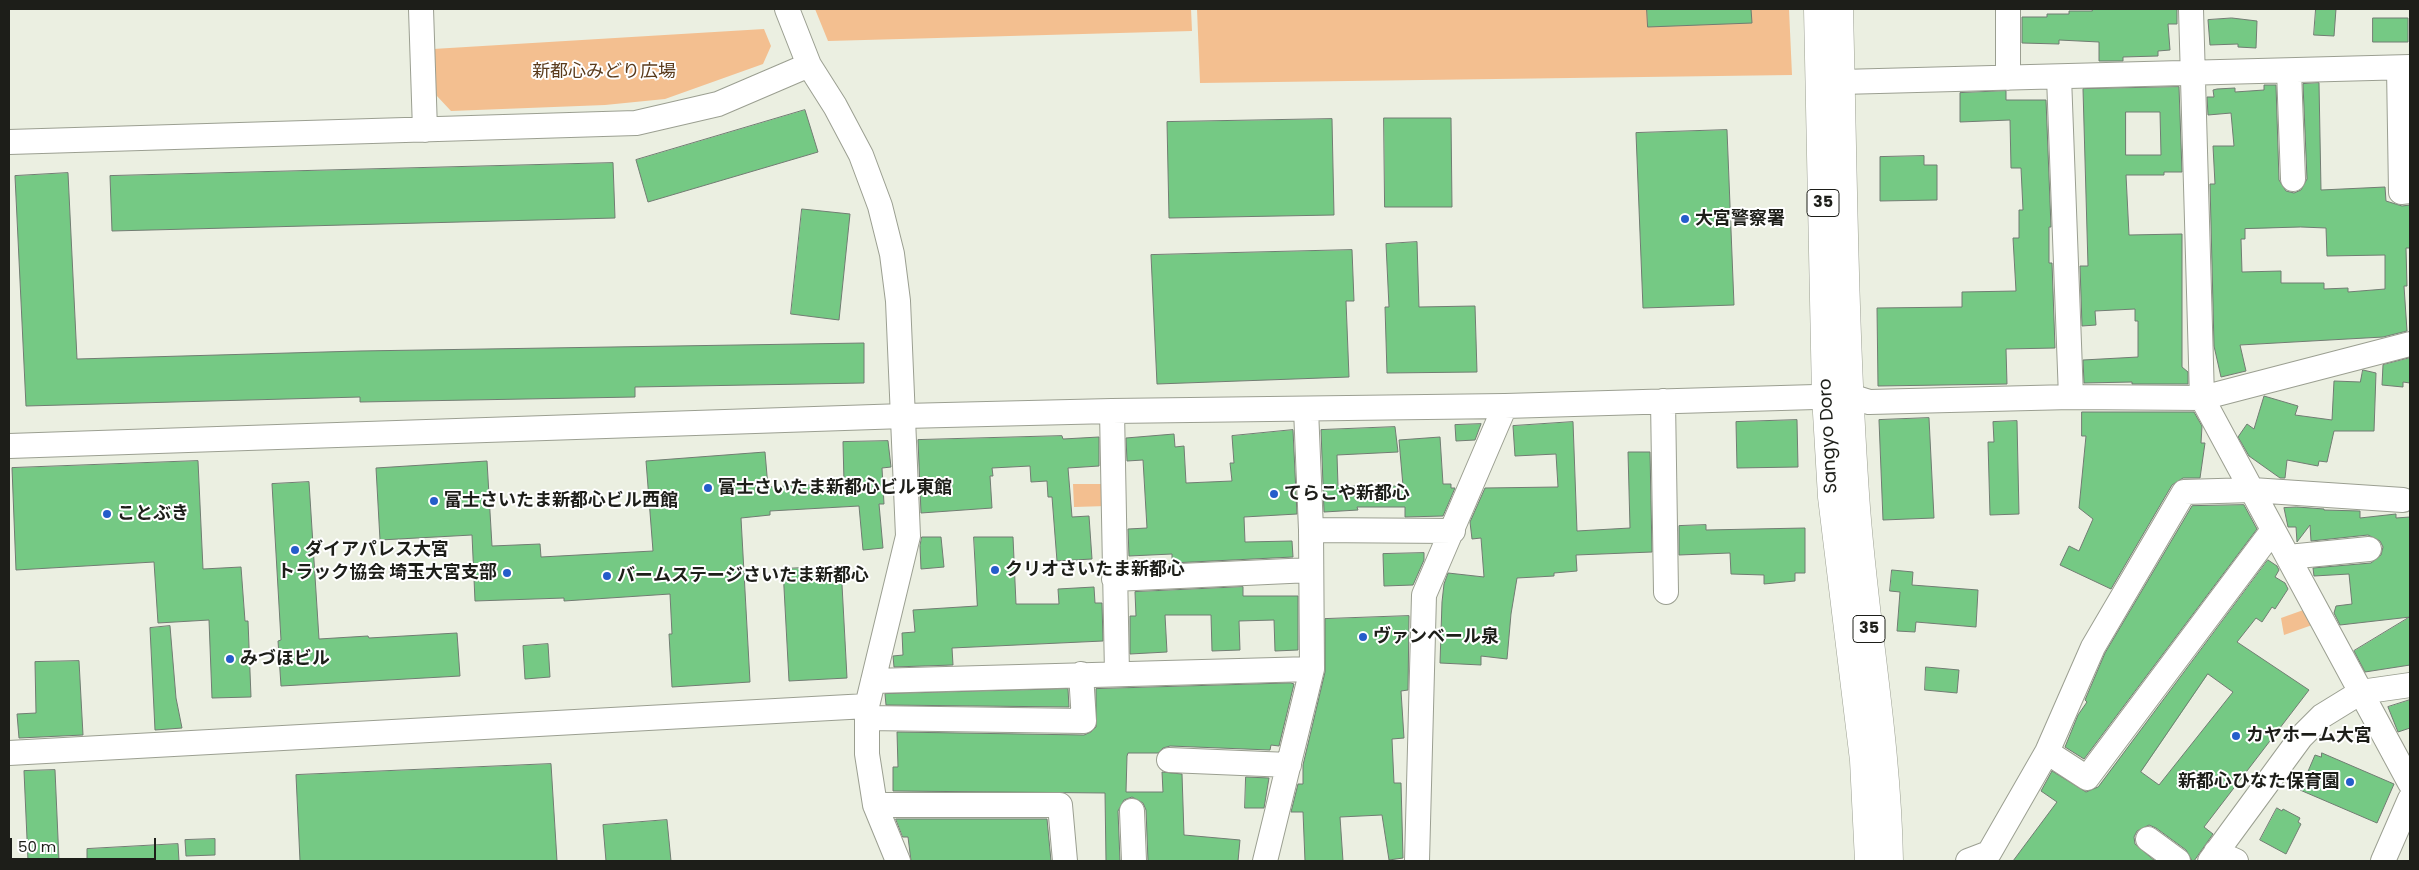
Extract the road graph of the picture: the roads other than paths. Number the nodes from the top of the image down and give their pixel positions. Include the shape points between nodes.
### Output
1 (420, 9) edge
2 (787, 9) edge
3 (1818, 9) edge
4 (1839, 9) edge
5 (2008, 9) edge
6 (2191, 9) edge
7 (809, 65) junction
8 (2404, 67) edge
9 (2289, 70) junction
10 (2192, 74) junction
11 (2059, 77) junction
12 (2008, 78) junction
13 (1841, 82) junction
14 (424, 130) junction
15 (9, 142) edge
16 (2293, 179) dead end
17 (2410, 191) edge
18 (2410, 344) edge
19 (1838, 396) junction
20 (2071, 397) junction
21 (2202, 398) junction
22 (1663, 401) junction
23 (1505, 406) junction
24 (1306, 409) junction
25 (1112, 411) junction
26 (904, 416) junction
27 (9, 446) edge
28 (2252, 490) junction
29 (2403, 500) dead end
30 (1311, 530) junction
31 (2273, 530) junction
32 (1453, 531) junction
33 (2369, 549) dead end
34 (2288, 557) junction
35 (1311, 570) junction
36 (1114, 579) junction
37 (1666, 592) dead end
38 (1312, 669) junction
39 (1081, 674) junction
40 (1117, 674) junction
41 (872, 681) junction
42 (2410, 684) edge
43 (2361, 692) junction
44 (867, 712) junction
45 (2047, 752) junction
46 (9, 753) edge
47 (1169, 760) dead end
48 (1289, 765) junction
49 (2410, 783) edge
50 (2410, 799) edge
51 (875, 805) junction
52 (1132, 811) dead end
53 (2148, 840) dead end
54 (2221, 858) edge
55 (898, 861) edge
56 (1065, 861) edge
57 (1134, 861) edge
58 (1265, 861) edge
59 (1417, 861) edge
60 (1869, 861) edge
61 (1889, 861) edge
62 (1968, 861) edge
63 (2178, 861) edge
64 (2383, 861) edge

1 - 14 street
2 - 7 street
3 - 19 main road, Sangyo Doro / 35
4 - 13 main road, Sangyo Doro / 35
5 - 12 street
6 - 10 street
7 - 14 street via 718,104 636,123
7 - 26 street via 861,155 880,206 892,254 898,301
8 - 9 street
8 - 17 street via 2401,192
9 - 10 street
9 - 16 street
10 - 11 street
10 - 21 street
11 - 12 street
11 - 20 street
12 - 13 street
13 - 19 main road, Sangyo Doro / 35
14 - 15 street
18 - 21 street
19 - 20 street via 1869,402
19 - 22 street
19 - 60 main road, Sangyo Doro / 35 via 1832,497 1864,760
19 - 61 main road, Sangyo Doro / 35 via 1884,758
20 - 21 street
21 - 28 street
22 - 23 street
22 - 37 street
23 - 24 street
23 - 32 street
24 - 25 street
24 - 30 street
25 - 26 street
25 - 36 street
26 - 27 street
26 - 41 street via 908,536
28 - 29 street
28 - 31 street
28 - 45 street via 2184,492 2093,647
30 - 32 street
30 - 35 street
31 - 34 street
31 - 45 street via 2087,778
32 - 59 street via 1424,595
33 - 34 street
34 - 43 street
35 - 36 street
35 - 38 street
36 - 40 street
38 - 40 street
38 - 48 street
39 - 40 street
39 - 41 street
39 - 44 street via 1084,721
41 - 44 street
42 - 43 street
43 - 49 street
43 - 54 street via 2322,716 2301,737
44 - 46 street
44 - 51 street via 867,754
45 - 62 street via 1989,854
47 - 48 street
48 - 58 street
50 - 64 street
51 - 55 street
51 - 56 street via 1060,806
52 - 57 street
53 - 63 street

